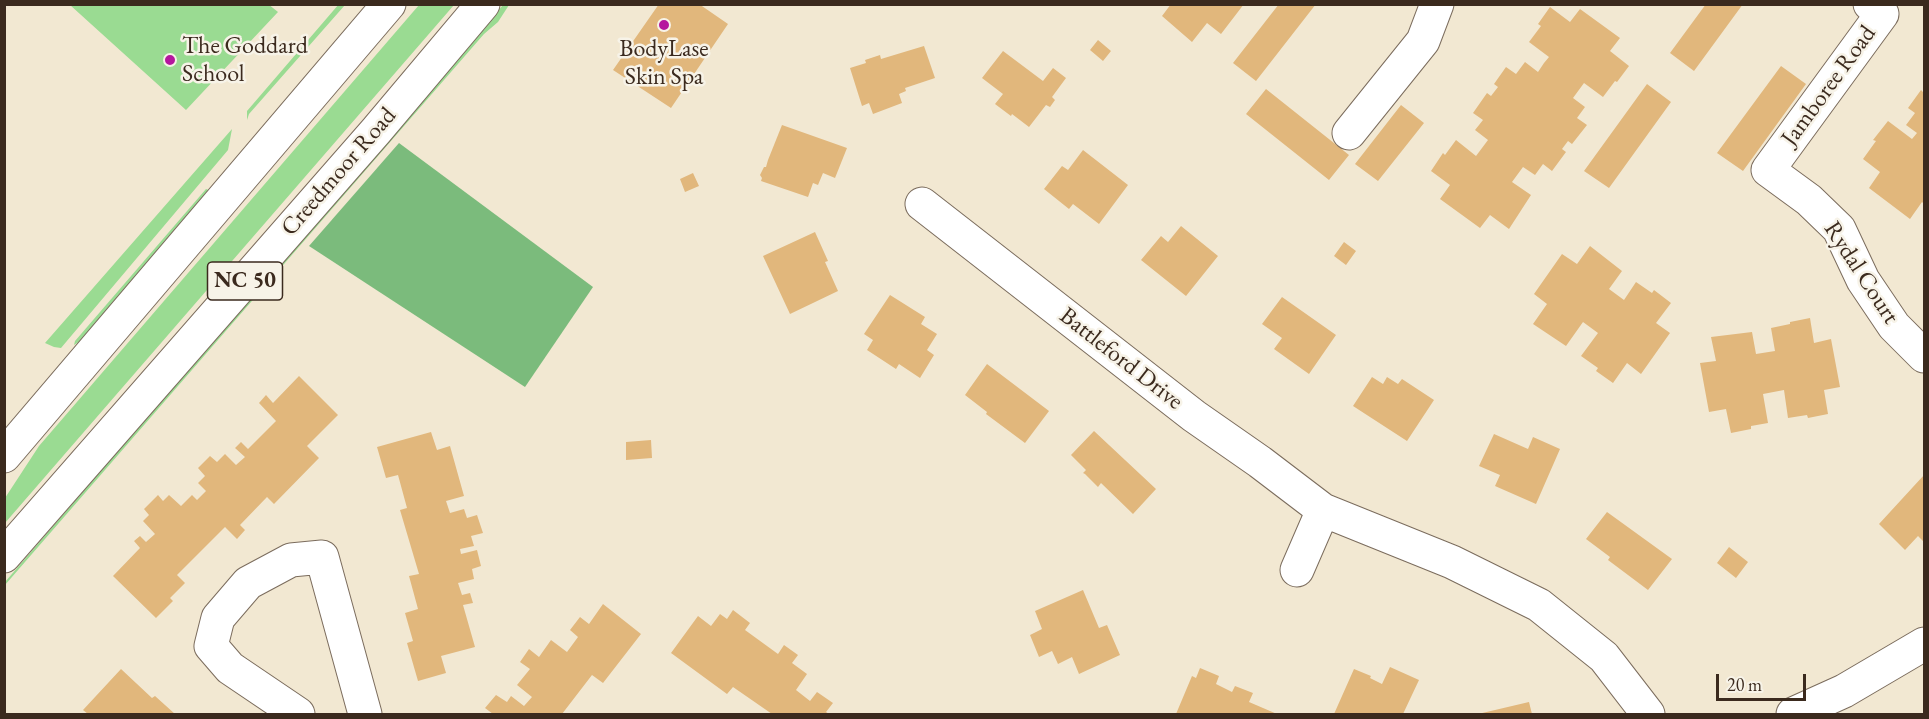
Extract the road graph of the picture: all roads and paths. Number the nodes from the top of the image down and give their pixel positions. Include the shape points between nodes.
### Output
1 (389, 4) edge
2 (483, 4) edge
3 (1437, 4) edge
4 (1870, 4) edge
5 (1349, 133) dead end
6 (1768, 170) joint
7 (922, 204) dead end
8 (1924, 356) edge
9 (4, 456) edge
10 (1323, 510) junction
11 (4, 556) edge
12 (1297, 570) dead end
13 (1924, 644) edge
14 (298, 714) edge
15 (365, 714) edge
16 (1648, 714) edge
17 (1793, 714) edge

1 - 9 street, NC 50
2 - 11 street, Creedmoor Road / NC 50
3 - 5 street via 1423,41
4 - 6 street, Jamboree Road via 1882,14
6 - 8 street, Rydal Court via 1809,200 1839,229 1863,280 1894,326
7 - 10 street, Battleford Drive via 1194,416
10 - 12 street
10 - 16 street, Battleford Drive via 1452,562 1539,605 1604,657
13 - 17 street via 1844,691
14 - 15 street via 230,668 211,646 218,618 248,583 291,560 322,557

